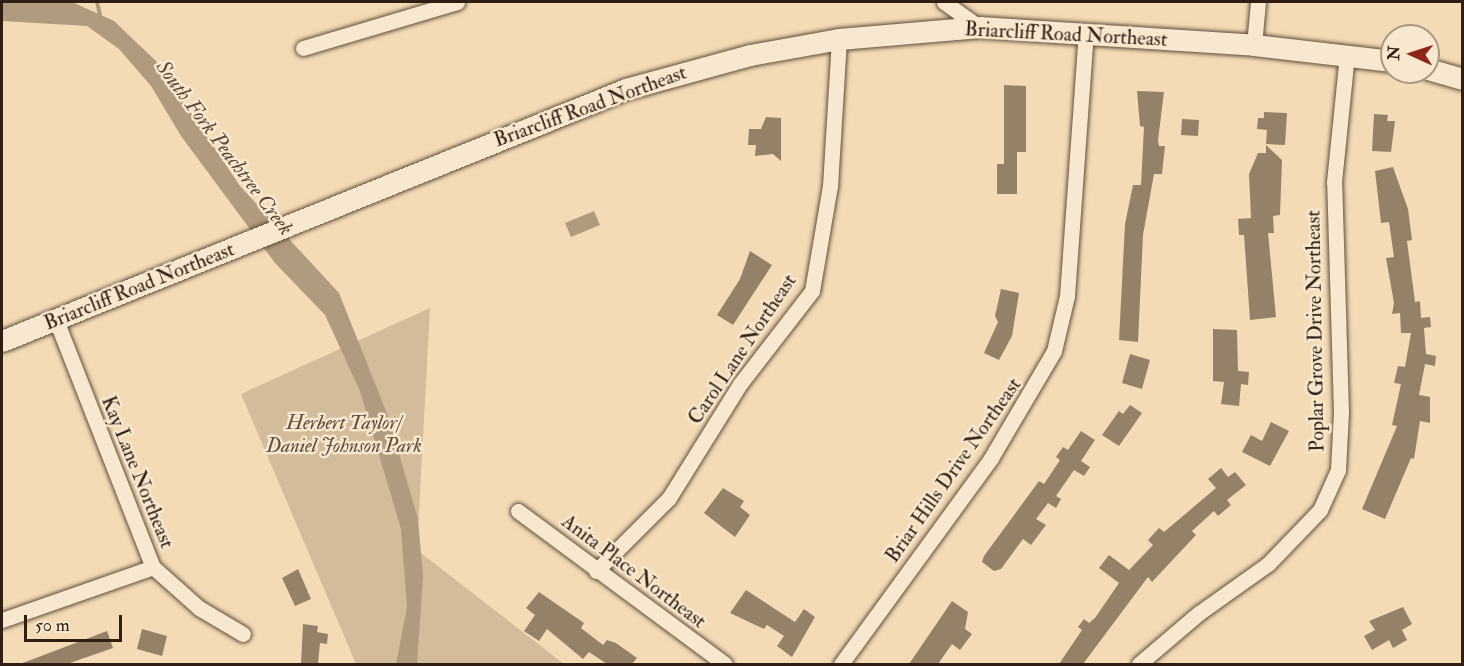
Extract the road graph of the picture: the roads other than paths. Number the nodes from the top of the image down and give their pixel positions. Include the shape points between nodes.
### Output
1 (457, 2) edge
2 (944, 2) edge
3 (1258, 2) edge
4 (979, 27) junction
5 (1086, 33) junction
6 (839, 39) junction
7 (1254, 45) junction
8 (303, 48) dead end
9 (1347, 55) junction
10 (1380, 59) edge
11 (1440, 73) edge
12 (1462, 79) edge
13 (56, 320) junction
14 (2, 341) edge
15 (518, 511) dead end
16 (153, 567) junction
17 (596, 571) junction
18 (2, 620) edge
19 (243, 634) dead end
20 (725, 664) edge
21 (841, 664) edge
22 (1139, 664) edge

1 - 8 street
2 - 4 street
3 - 7 street
4 - 5 main road, Briarcliff Road Northeast
4 - 6 main road, Briarcliff Road Northeast
5 - 7 main road, Briarcliff Road Northeast
5 - 21 street, Briar Hills Drive Northeast via 1067,296 1054,351 991,458
6 - 13 main road, Briarcliff Road Northeast via 750,55 626,89
6 - 17 street, Carol Lane Northeast via 830,186 812,291 740,384 669,498
7 - 9 main road, Briarcliff Road Northeast
9 - 10 main road, Briarcliff Road Northeast
9 - 22 street, Poplar Grove Drive Northeast via 1334,182 1341,412 1338,470 1320,510 1268,564 1199,613
11 - 12 main road
13 - 14 main road, Briarcliff Road Northeast
13 - 16 street, Kay Lane Northeast
15 - 17 street, Anita Place Northeast
16 - 18 street
16 - 19 street, Kay Lane Northeast via 199,608
17 - 20 street, Anita Place Northeast

